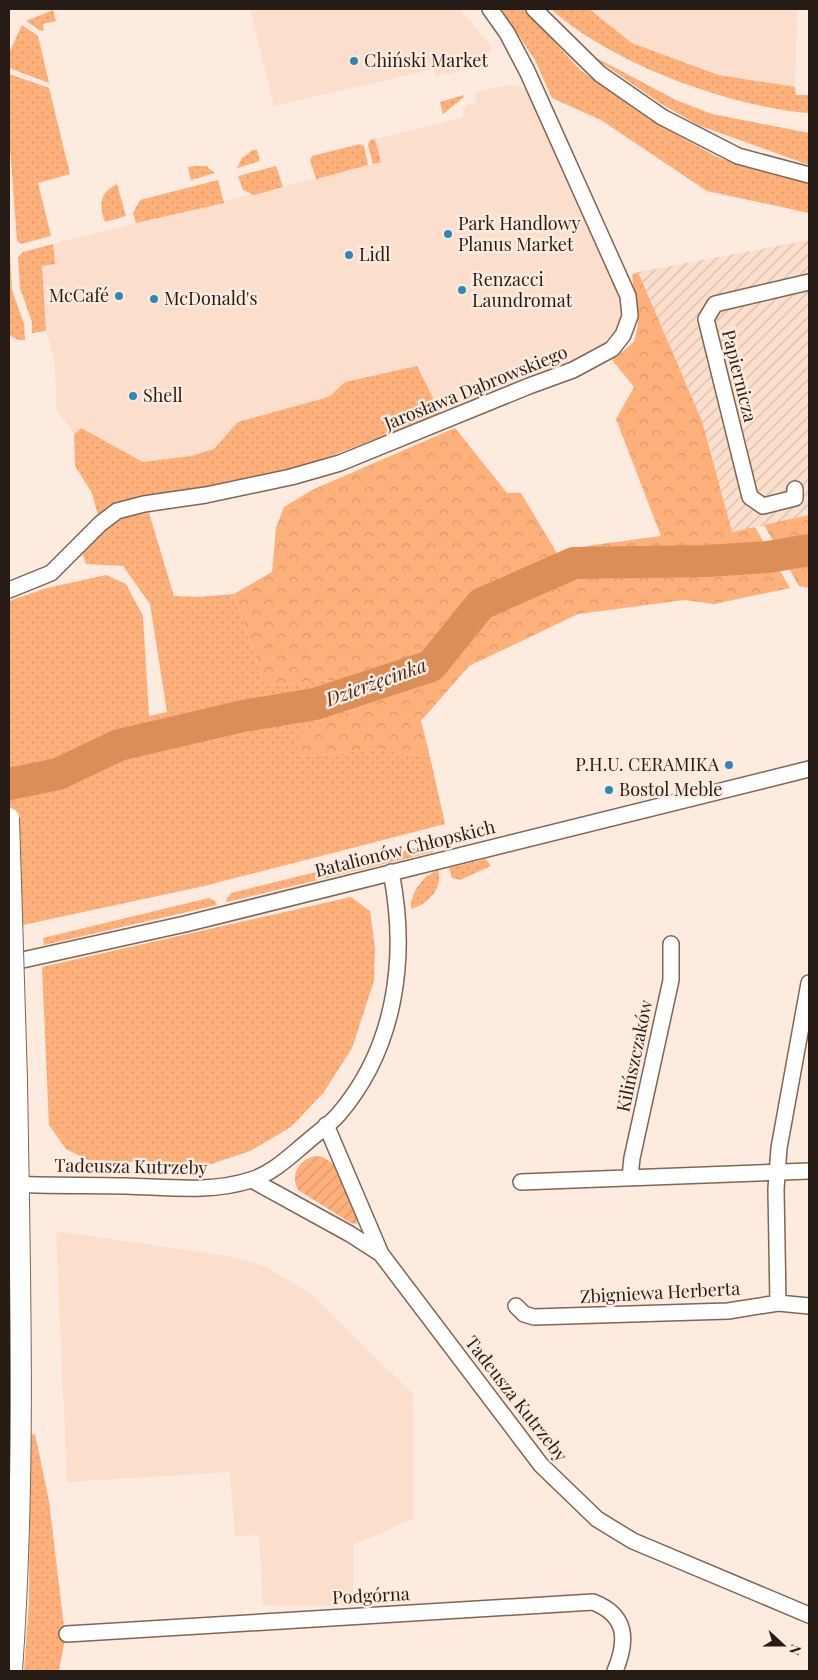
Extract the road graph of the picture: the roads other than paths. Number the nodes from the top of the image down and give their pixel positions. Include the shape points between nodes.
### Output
1 (490, 9) edge
2 (534, 9) edge
3 (809, 175) edge
4 (809, 282) edge
5 (795, 488) dead end
6 (9, 590) edge
7 (809, 769) edge
8 (9, 818) edge
9 (391, 872) junction
10 (671, 944) dead end
11 (9, 963) edge
12 (809, 983) edge
13 (326, 1125) junction
14 (777, 1170) junction
15 (809, 1170) edge
16 (630, 1177) junction
17 (252, 1180) junction
18 (521, 1182) dead end
19 (14, 1184) edge
20 (381, 1254) junction
21 (778, 1303) junction
22 (516, 1306) dead end
23 (809, 1306) edge
24 (809, 1615) edge
25 (67, 1634) dead end
26 (12, 1671) edge
27 (615, 1671) edge

1 - 6 street, Jarosława Dąbrowskiego via 527,71 628,296 630,316 623,335 612,350 573,370 340,463 291,477 117,511 51,573
2 - 3 street via 600,74 662,117 738,156
4 - 5 street, Papiernicza via 715,304 706,319 750,497 763,506 795,498
7 - 9 street, Batalionów Chłopskich
8 - 19 street, bridge via 17,1080
9 - 11 street, Batalionów Chłopskich via 185,924
9 - 13 street, Tadeusza Kutrzeby via 398,963 390,1016 369,1072 337,1116
10 - 16 street, Kilińszczaków via 671,980
12 - 14 street
13 - 17 street, Tadeusza Kutrzeby via 274,1169
13 - 20 street, Tadeusza Kutrzeby
14 - 15 street
14 - 16 street
14 - 21 street
16 - 18 street
17 - 19 street, Tadeusza Kutrzeby via 204,1188
17 - 20 street, Tadeusza Kutrzeby
19 - 26 street via 21,1510
20 - 24 street, Tadeusza Kutrzeby via 541,1466 597,1518 633,1541
21 - 22 street, Zbigniewa Herberta via 728,1311 534,1317 524,1314
21 - 23 street, Zbigniewa Herberta
25 - 27 street, Podgórna via 592,1602 606,1607 620,1624 623,1646

